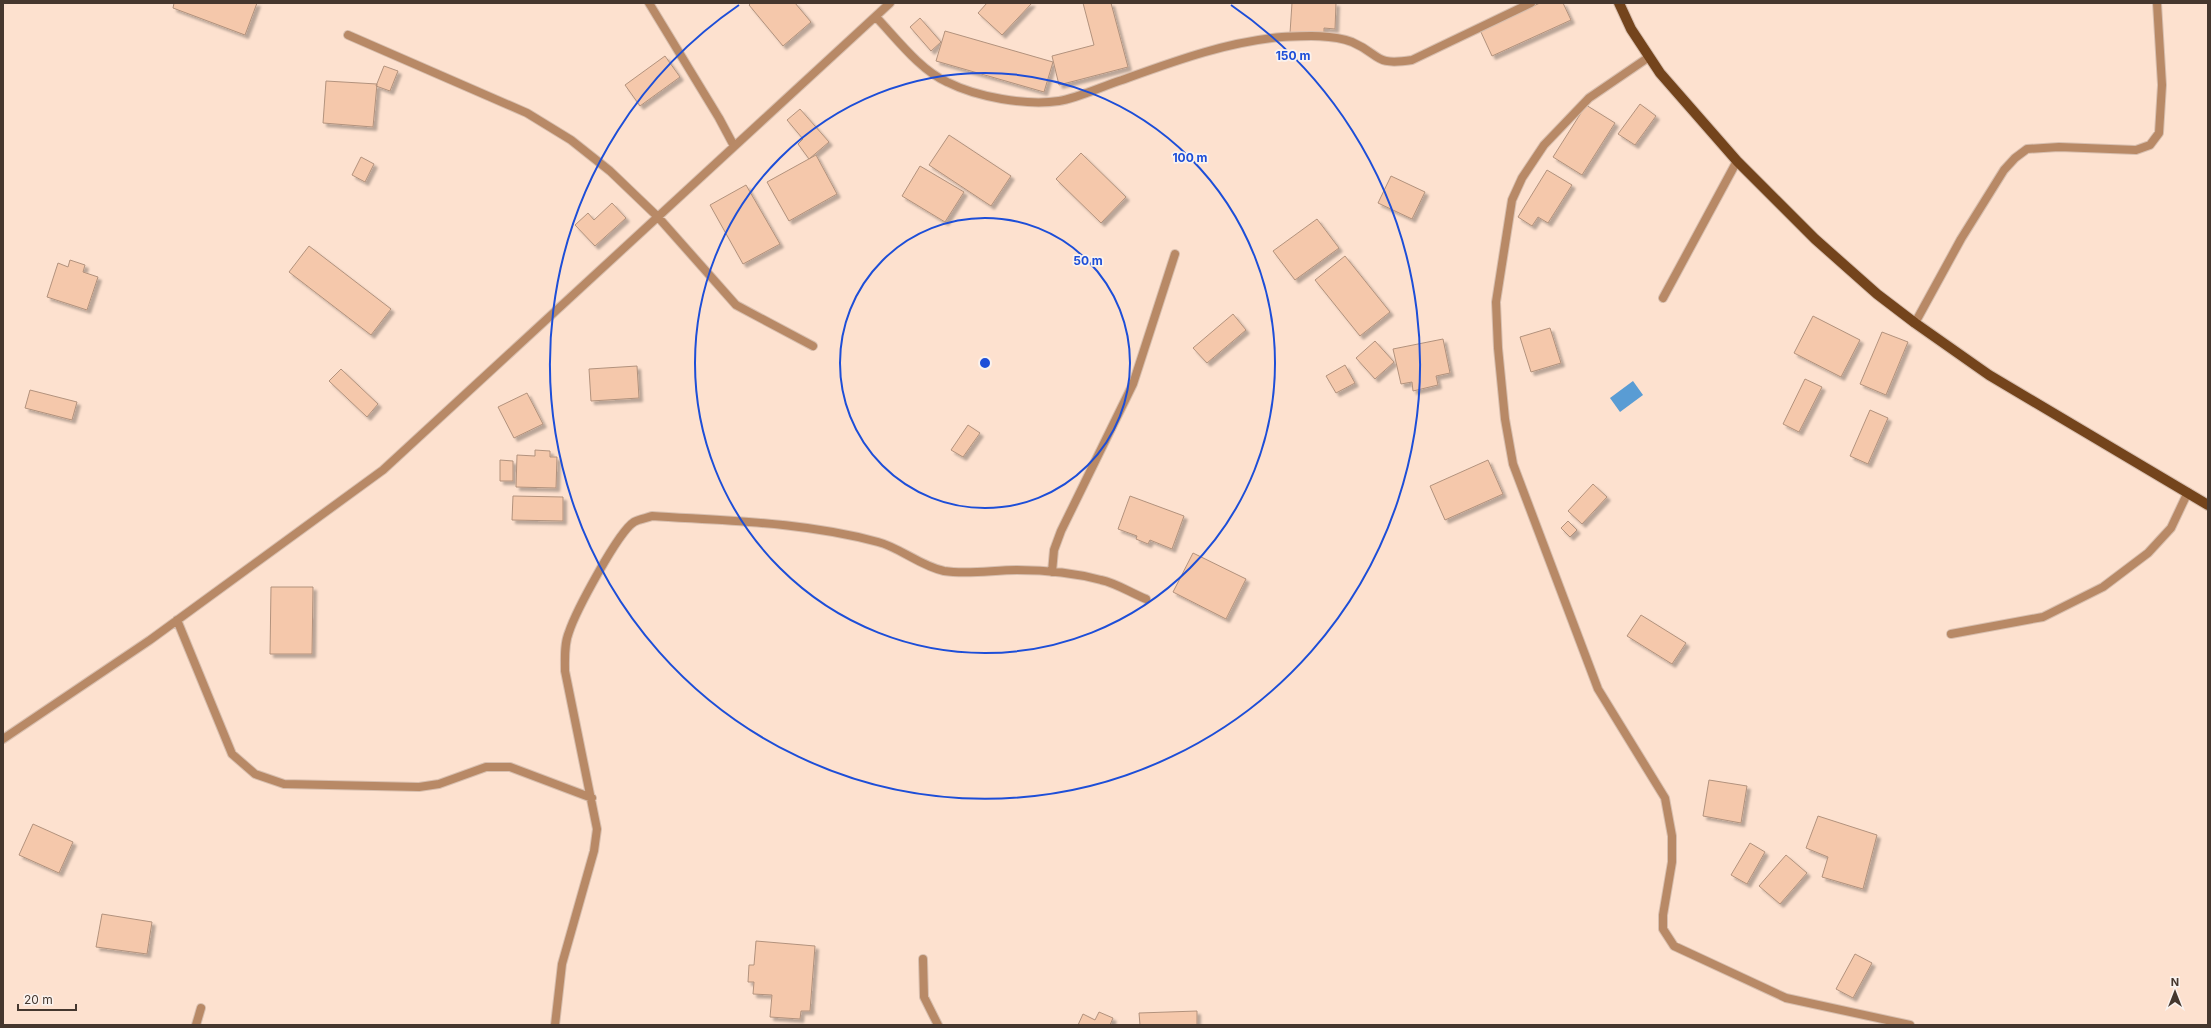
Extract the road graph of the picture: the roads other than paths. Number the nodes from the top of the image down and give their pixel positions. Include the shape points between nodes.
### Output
1 (649, 3) edge
2 (890, 3) edge
3 (1531, 3) edge
4 (1619, 3) edge
5 (2157, 3) edge
6 (876, 17) junction
7 (348, 35) dead end
8 (1649, 57) junction
9 (734, 146) junction
10 (1737, 161) junction
11 (658, 217) junction
12 (1175, 254) dead end
13 (1662, 298) dead end
14 (1915, 323) junction
15 (813, 346) dead end
16 (2188, 492) junction
17 (2208, 505) edge
18 (1052, 572) junction
19 (1146, 599) dead end
20 (177, 620) junction
21 (1951, 634) dead end
22 (3, 739) edge
23 (592, 798) junction
24 (923, 959) dead end
25 (200, 1008) dead end
26 (196, 1025) edge
27 (555, 1025) edge
28 (938, 1025) edge
29 (1910, 1025) edge

1 - 9 street via 720,118
2 - 6 street
3 - 6 street via 1412,60 1383,62 1351,42 1328,38 1284,37 1255,40 1204,51 1059,101 1018,101 984,95 946,82 918,62
4 - 8 main road via 1631,29
5 - 14 street via 2162,85 2159,134 2150,145 2136,150 2059,147 2027,149 2015,158 2004,170 1961,239
6 - 9 street
7 - 11 street via 527,113 571,140 610,171
8 - 10 main road via 1660,74
8 - 29 street via 1589,98 1544,145 1522,178 1512,200 1496,302 1505,420 1513,464 1598,689 1665,798 1672,836 1672,862 1664,928 1674,946 1786,998
9 - 11 street
10 - 13 street
10 - 14 main road via 1816,239
11 - 15 street via 736,305
11 - 20 street via 383,470
12 - 18 street via 1133,384 1061,531 1054,550
14 - 16 main road via 1989,374
16 - 17 main road
16 - 21 street via 2171,528 2148,553 2103,587 2043,617
18 - 19 street via 1102,580
18 - 23 street via 946,571 931,568 902,550 879,542 821,529 772,523 652,516 634,522 621,534 610,551 568,632 565,671
20 - 22 street
20 - 23 street via 232,754 256,774 284,784 419,787 439,784 486,767 510,767
23 - 27 street via 597,829 594,850 562,964
24 - 28 street via 924,997
25 - 26 street

